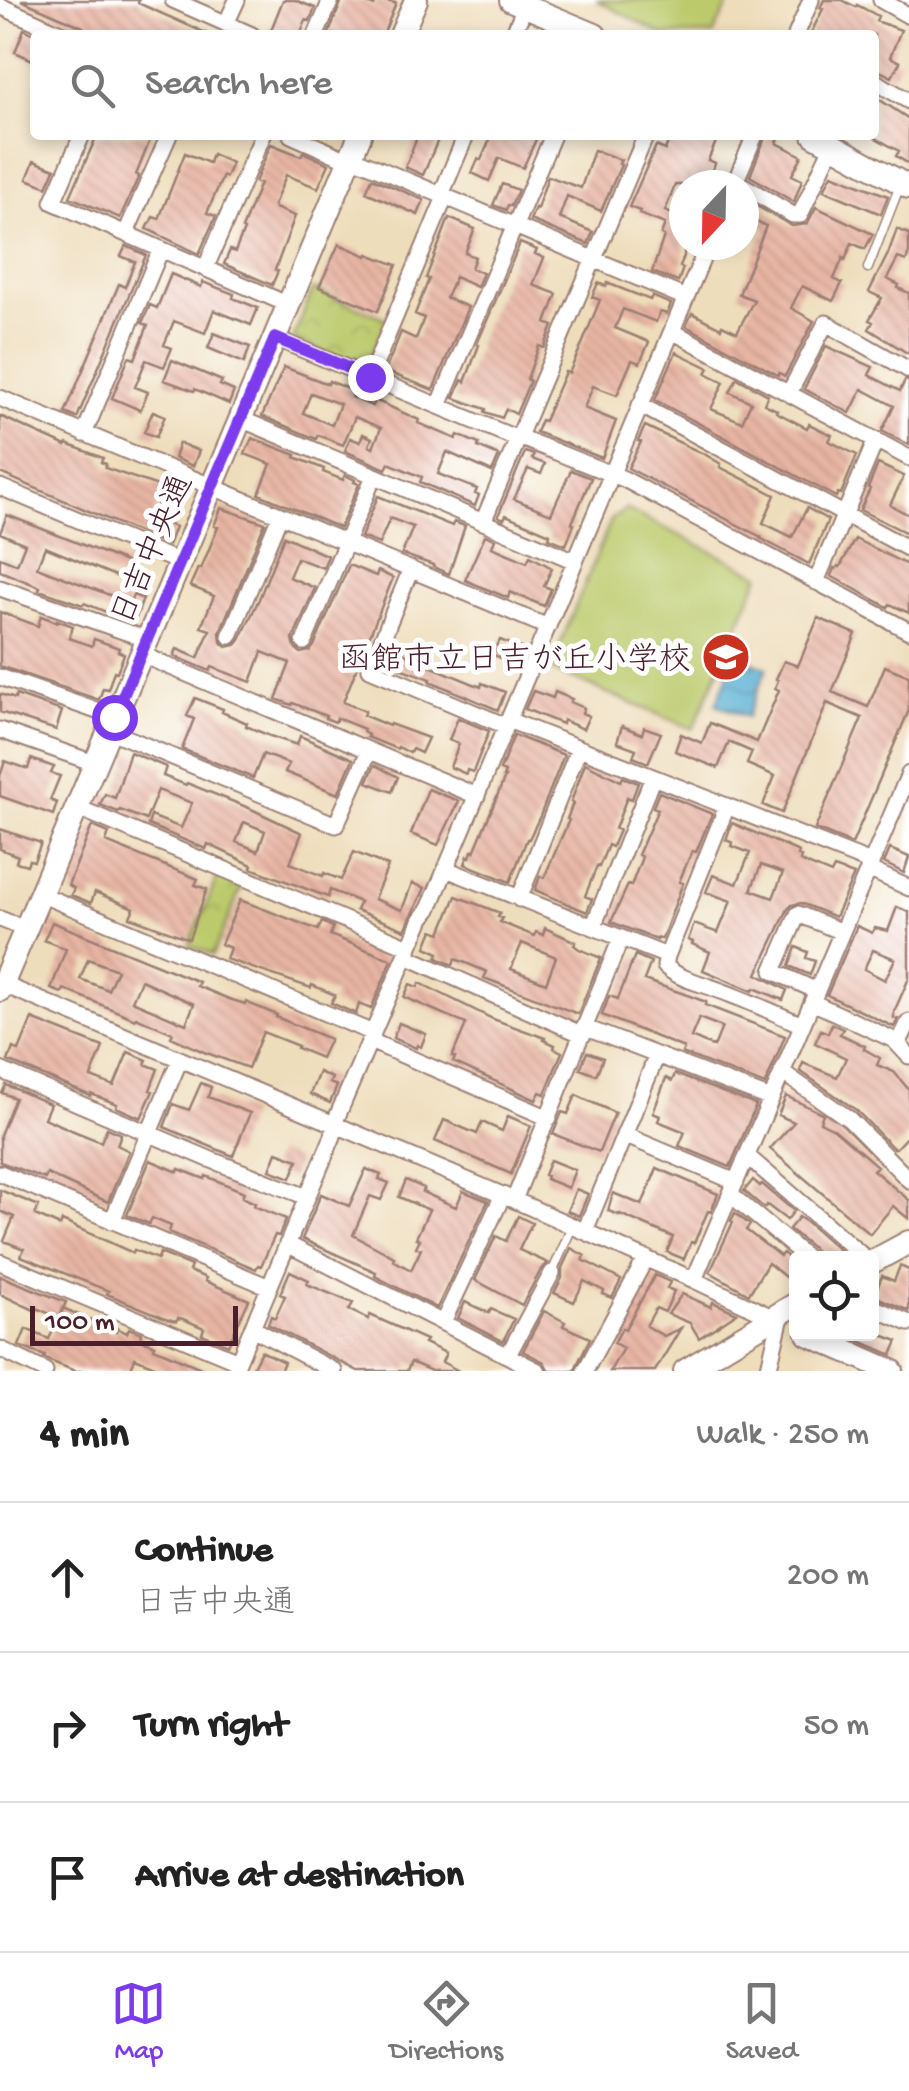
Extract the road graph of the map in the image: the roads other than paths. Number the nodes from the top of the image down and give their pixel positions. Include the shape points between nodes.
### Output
1 (172, 0) edge
2 (237, 0) edge
3 (330, 0) edge
4 (416, 0) edge
5 (811, 0) edge
6 (881, 0) edge
7 (518, 3) edge
8 (0, 6) edge
9 (909, 16) edge
10 (226, 24) junction
11 (54, 30) edge
12 (240, 30) edge
13 (318, 30) edge
14 (403, 30) edge
15 (514, 30) edge
16 (583, 30) edge
17 (798, 30) edge
18 (879, 84) edge
19 (909, 101) edge
20 (80, 140) edge
21 (167, 140) edge
22 (260, 140) edge
23 (304, 140) edge
24 (358, 140) edge
25 (464, 140) edge
26 (551, 140) edge
27 (644, 140) edge
28 (753, 140) edge
29 (823, 140) edge
30 (351, 159) junction
31 (744, 170) edge
32 (905, 185) edge
33 (759, 195) edge
34 (443, 196) junction
35 (515, 226) junction
36 (126, 233) junction
37 (161, 249) junction
38 (594, 260) junction
39 (702, 260) edge
40 (206, 267) junction
41 (868, 268) dead end
42 (686, 298) junction
43 (289, 305) junction
44 (672, 331) junction
45 (275, 338) junction
46 (909, 370) edge
47 (370, 377) junction
48 (789, 394) junction
49 (0, 398) edge
50 (640, 405) junction
51 (439, 406) junction
52 (240, 419) junction
53 (84, 434) junction
54 (519, 438) junction
55 (876, 440) junction
56 (909, 458) edge
57 (611, 475) junction
58 (374, 476) junction
59 (0, 487) edge
60 (212, 487) junction
61 (280, 515) junction
62 (844, 515) junction
63 (483, 522) junction
64 (345, 542) junction
65 (909, 550) edge
66 (575, 561) junction
67 (179, 562) junction
68 (411, 569) junction
69 (816, 582) junction
70 (0, 588) edge
71 (548, 627) junction
72 (909, 631) edge
73 (230, 636) dead end
74 (304, 642) dead end
75 (143, 646) junction
76 (0, 678) edge
77 (507, 723) junction
78 (111, 724) junction
79 (0, 730) edge
80 (578, 748) junction
81 (369, 751) junction
82 (94, 763) junction
83 (909, 774) edge
84 (652, 777) junction
85 (477, 796) junction
86 (726, 806) junction
87 (76, 807) junction
88 (870, 866) junction
89 (446, 869) junction
90 (909, 888) edge
91 (40, 894) junction
92 (519, 899) junction
93 (593, 927) junction
94 (842, 932) junction
95 (621, 938) junction
96 (408, 951) junction
97 (667, 956) junction
98 (1, 987) edge
99 (814, 996) junction
100 (909, 1022) edge
101 (802, 1026) junction
102 (585, 1032) junction
103 (371, 1037) junction
104 (904, 1050) edge
105 (657, 1056) junction
106 (180, 1059) junction
107 (0, 1070) edge
108 (782, 1072) junction
109 (772, 1098) junction
110 (548, 1118) junction
111 (335, 1125) junction
112 (148, 1134) junction
113 (624, 1134) junction
114 (747, 1156) junction
115 (0, 1174) edge
116 (909, 1180) edge
117 (733, 1188) junction
118 (307, 1197) junction
119 (509, 1198) junction
120 (112, 1220) junction
121 (579, 1228) junction
122 (909, 1242) edge
123 (288, 1244) junction
124 (799, 1251) edge
125 (857, 1251) edge
126 (646, 1258) junction
127 (879, 1258) edge
128 (0, 1262) edge
129 (552, 1273) joint
130 (694, 1280) junction
131 (269, 1287) junction
132 (879, 1310) edge
133 (786, 1318) edge
134 (443, 1322) junction
135 (909, 1324) edge
136 (252, 1328) junction
137 (824, 1341) edge
138 (0, 1349) edge
139 (508, 1356) junction
140 (236, 1366) edge
141 (45, 1371) edge
142 (334, 1371) edge
143 (538, 1371) edge
144 (585, 1371) edge
145 (685, 1371) edge
146 (768, 1371) edge
147 (892, 1371) edge

1 - 10 street
2 - 10 street
3 - 13 street
4 - 14 street
5 - 17 street
6 - 9 street
7 - 15 street
7 - 16 street
8 - 11 street
10 - 12 street
18 - 19 street
20 - 36 street via 53,202
21 - 36 street
22 - 40 street
23 - 30 street
24 - 30 street, 日吉中央通
25 - 34 street
26 - 35 street
27 - 38 street
28 - 31 street
29 - 32 street
29 - 33 street via 800,215
30 - 34 street
30 - 43 street, 日吉中央通
32 - 41 lane
34 - 35 street
34 - 47 street
35 - 38 street
35 - 51 street
36 - 37 street
37 - 40 street
37 - 53 street
38 - 42 street
38 - 54 street
39 - 42 street
40 - 43 street
42 - 44 street
43 - 45 street, 日吉中央通
44 - 48 street
44 - 50 street
45 - 47 street
45 - 52 street, 日吉中央通
46 - 48 street via 826,322
47 - 51 street
48 - 55 street
49 - 53 street
50 - 57 street
50 - 62 street
51 - 54 street
52 - 58 street
52 - 60 street, 日吉中央通
53 - 60 street
54 - 57 street
54 - 63 street
55 - 56 street
55 - 62 street
57 - 66 street
57 - 69 street
58 - 63 street
58 - 64 street
59 - 67 street
60 - 61 street
60 - 67 street, 日吉中央通
61 - 64 street
61 - 73 street
62 - 65 street
62 - 69 street
63 - 66 street
64 - 68 street
64 - 74 street
66 - 71 street
67 - 75 street, 日吉中央通
68 - 71 street
68 - 77 street via 370,668
69 - 72 street
70 - 75 street
71 - 77 street
75 - 78 street, 日吉中央通
75 - 81 street
76 - 78 street
77 - 80 street
77 - 85 street
78 - 81 street via 336,825
78 - 82 street, 日吉中央通
79 - 82 street
80 - 84 street
80 - 92 street
81 - 85 street
82 - 87 street, 日吉中央通
83 - 88 street
84 - 86 street
84 - 93 street
85 - 89 street
86 - 88 street
86 - 97 street
87 - 91 street, 日吉中央通
87 - 96 street
88 - 90 street
88 - 94 street
89 - 92 street
89 - 96 street
91 - 98 street, 日吉中央通
91 - 103 street
92 - 93 street
93 - 95 street
94 - 99 street
94 - 99 street via 798,914 773,971
95 - 97 street
95 - 102 street
96 - 102 street
96 - 103 street
97 - 101 street via 664,966 675,976
98 - 106 street
99 - 101 street
99 - 104 street
100 - 104 street
101 - 108 street
102 - 105 street
102 - 110 street
103 - 110 street
103 - 111 street
105 - 109 street
105 - 113 street
106 - 111 street
106 - 112 street
107 - 112 street
108 - 109 street
108 - 116 street via 849,1120
109 - 114 street
110 - 119 street
111 - 118 street
111 - 119 street
112 - 118 street
112 - 120 street
113 - 117 street
113 - 121 street
114 - 117 street
114 - 125 street
115 - 120 street
117 - 124 street
117 - 130 street
118 - 123 street
119 - 121 street
119 - 134 street
120 - 131 street
121 - 126 street
121 - 129 lane
122 - 127 street
123 - 131 street
123 - 134 street
126 - 130 street
126 - 144 street
128 - 140 street
129 - 139 street
130 - 133 street
131 - 136 street
132 - 135 street
133 - 145 street
133 - 146 street
134 - 139 street
136 - 140 street
136 - 142 street
137 - 147 street
138 - 141 street
139 - 143 street

